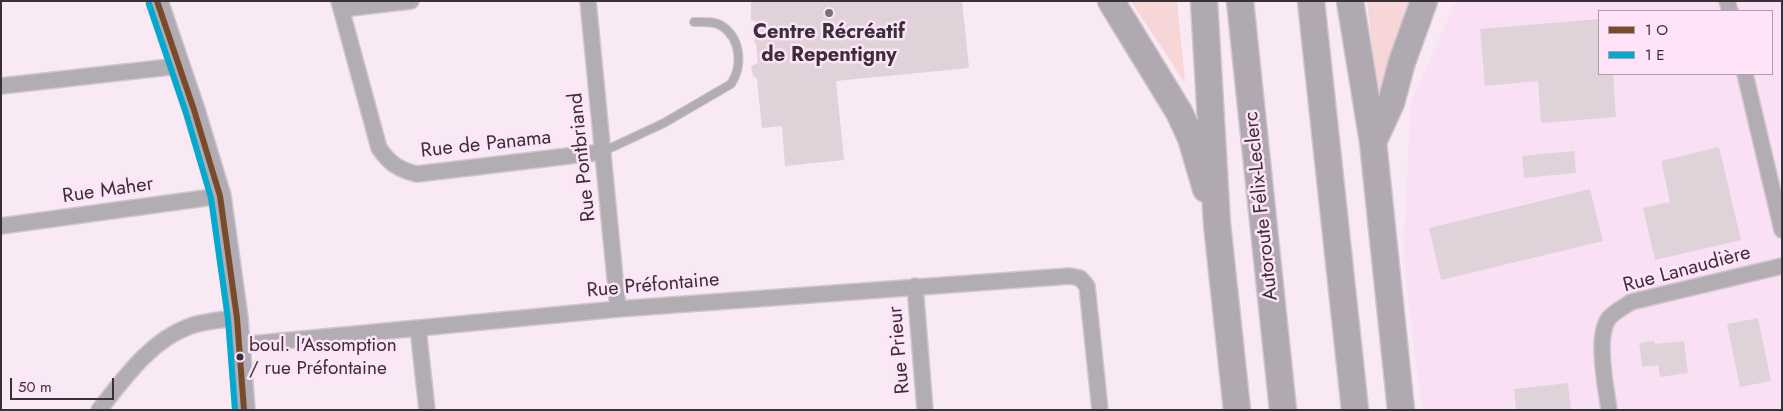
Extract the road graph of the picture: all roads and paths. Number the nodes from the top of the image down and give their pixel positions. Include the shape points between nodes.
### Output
1 (157, 1) edge
2 (411, 1) edge
3 (588, 1) edge
4 (1111, 1) edge
5 (1204, 1) edge
6 (1240, 1) edge
7 (1312, 1) edge
8 (1350, 1) edge
9 (1424, 1) edge
10 (340, 5) edge
11 (694, 22) dead end
12 (179, 66) junction
13 (1744, 75) edge
14 (1, 86) edge
15 (1372, 142) junction
16 (602, 152) junction
17 (220, 196) junction
18 (1217, 224) junction
19 (1, 226) edge
20 (1782, 230) edge
21 (1782, 266) edge
22 (915, 286) junction
23 (618, 309) junction
24 (237, 318) junction
25 (418, 328) junction
26 (240, 345) junction
27 (99, 410) edge
28 (244, 410) edge
29 (427, 410) edge
30 (925, 410) edge
31 (1100, 410) edge
32 (1237, 410) edge
33 (1283, 410) edge
34 (1355, 410) edge
35 (1401, 410) edge
36 (1609, 410) edge

1 - 12 street
2 - 10 street
3 - 16 street, Rue Pontbriand
4 - 18 highway via 1172,98 1185,125
5 - 18 highway
6 - 33 highway, Autoroute Félix-Leclerc
7 - 34 highway
8 - 15 highway
9 - 15 highway via 1391,103
10 - 16 street, Rue de Panama via 379,148 386,160 404,171 417,174
11 - 16 lane via 721,26 734,42 739,60 731,84 664,123
12 - 14 street
12 - 17 street
13 - 20 street
15 - 35 highway
16 - 23 street, Rue Pontbriand
17 - 19 street, Rue Maher
17 - 24 street
18 - 32 highway
21 - 36 street, Rue Lanaudière via 1631,302 1616,311 1608,319 1602,343
22 - 23 street, Rue Préfontaine
22 - 30 street, Rue Prieur
22 - 31 street, Rue Préfontaine via 1080,278 1087,286
23 - 25 street, Rue Préfontaine
24 - 26 street
24 - 27 street via 196,325 170,336 128,374
25 - 26 street, Rue Préfontaine
25 - 29 street
26 - 28 street

